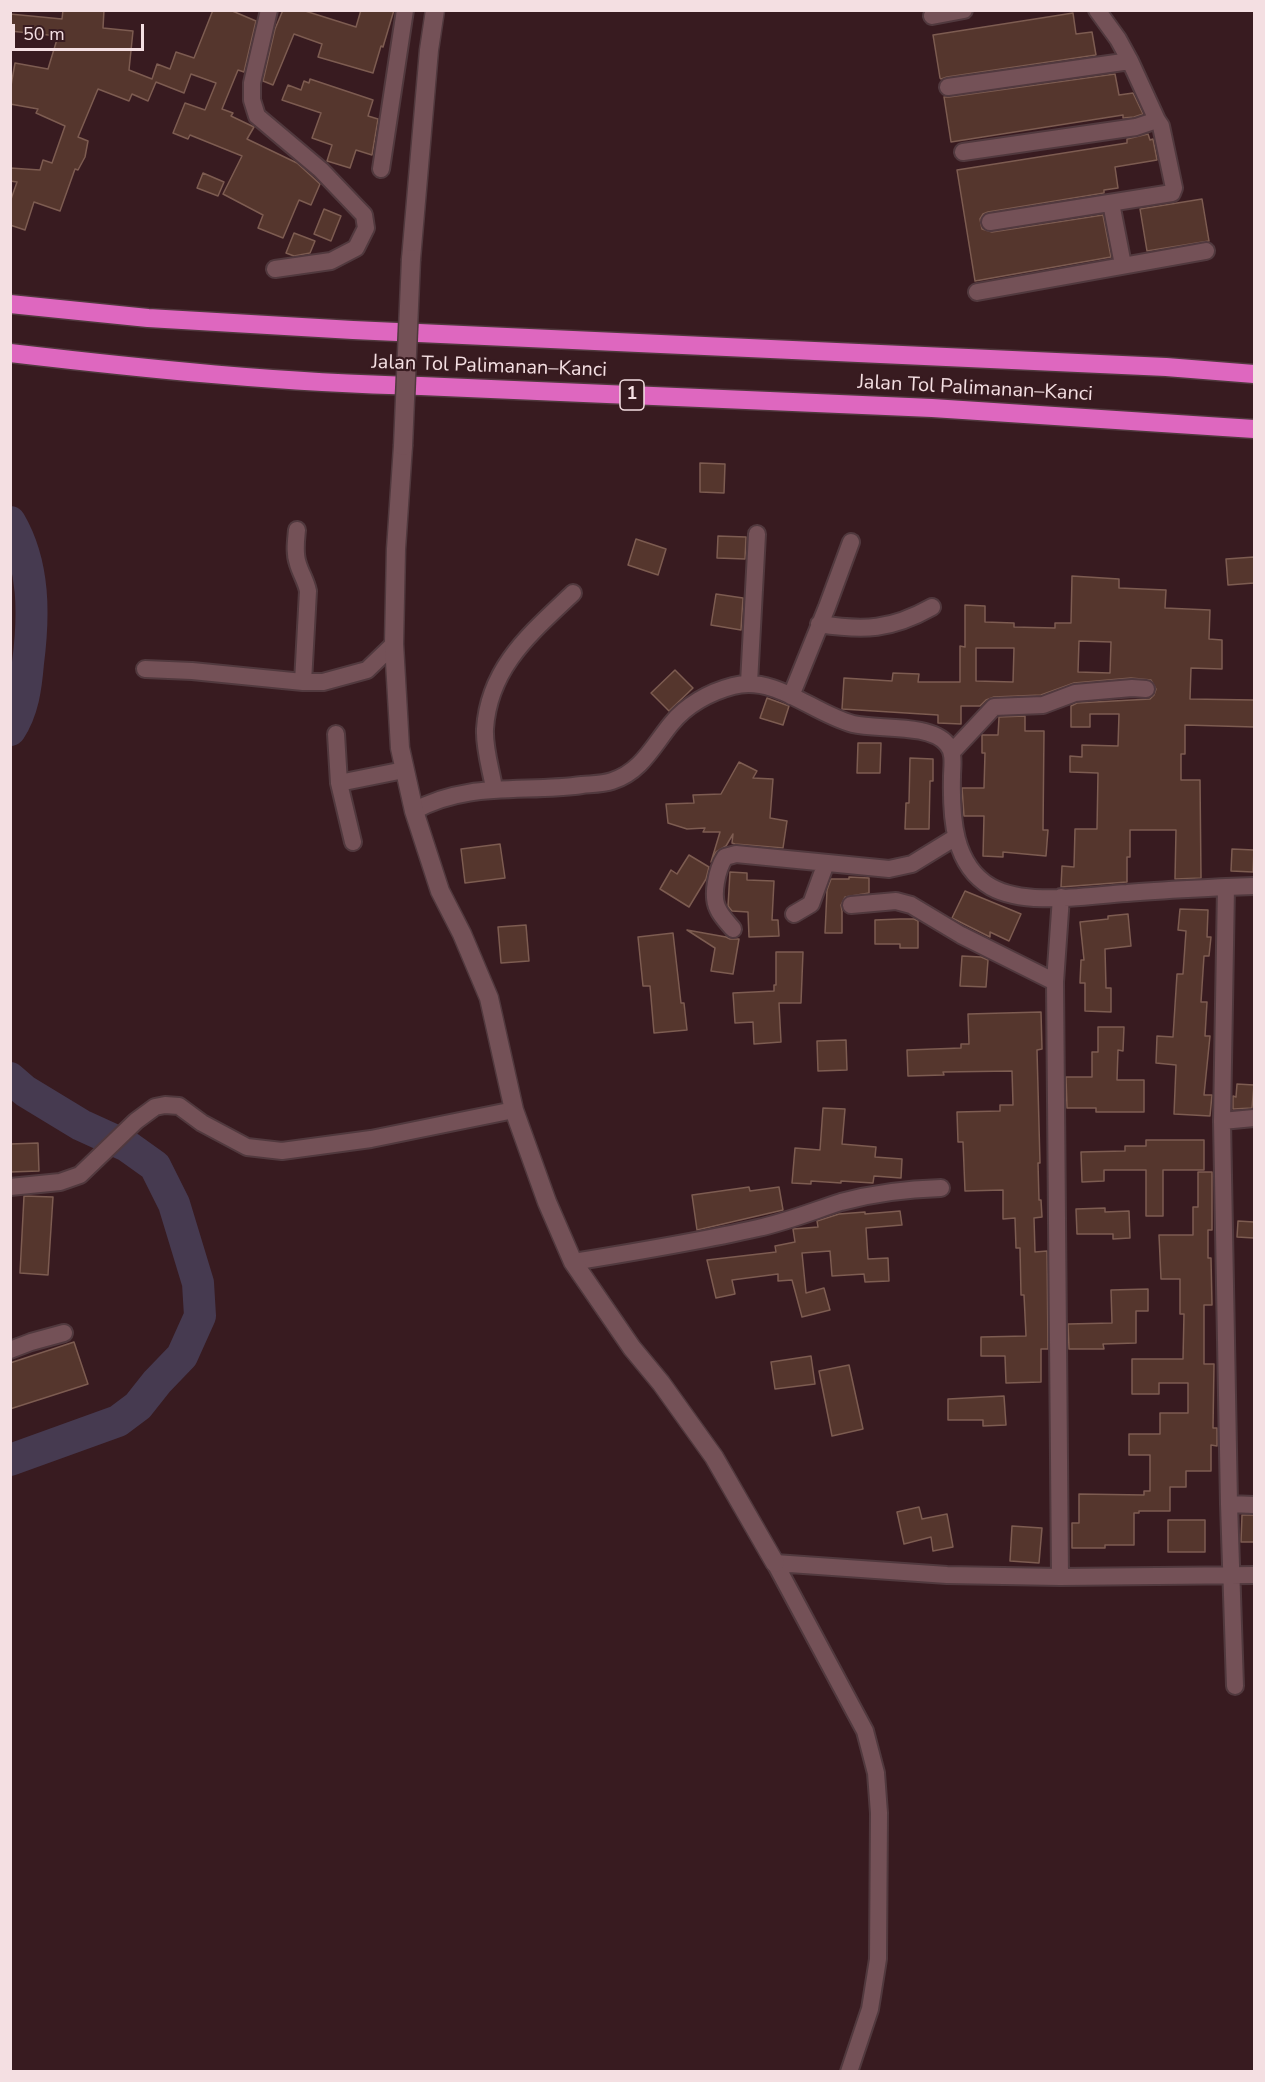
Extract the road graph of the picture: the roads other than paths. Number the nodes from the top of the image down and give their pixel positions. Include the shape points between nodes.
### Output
1 (269, 10) edge
2 (405, 10) edge
3 (435, 10) edge
4 (964, 10) edge
5 (1097, 10) edge
6 (932, 15) dead end
7 (1130, 61) junction
8 (948, 87) dead end
9 (1157, 120) junction
10 (963, 152) dead end
11 (381, 169) dead end
12 (1111, 203) junction
13 (990, 222) dead end
14 (1206, 250) dead end
15 (1123, 265) junction
16 (275, 269) dead end
17 (977, 292) dead end
18 (10, 304) edge
19 (10, 353) edge
20 (1254, 374) edge
21 (1254, 429) edge
22 (297, 530) dead end
23 (757, 534) dead end
24 (850, 542) dead end
25 (573, 593) dead end
26 (932, 607) dead end
27 (819, 624) junction
28 (394, 644) junction
29 (145, 669) dead end
30 (303, 682) junction
31 (749, 683) junction
32 (1146, 689) dead end
33 (791, 696) junction
34 (336, 734) dead end
35 (952, 752) junction
36 (404, 770) junction
37 (339, 783) junction
38 (494, 788) junction
39 (414, 811) junction
40 (956, 837) junction
41 (353, 842) dead end
42 (826, 863) junction
43 (1254, 886) edge
44 (1226, 887) junction
45 (1061, 897) junction
46 (851, 904) dead end
47 (794, 914) dead end
48 (733, 929) dead end
49 (1055, 982) junction
50 (514, 1110) junction
51 (1254, 1118) edge
52 (1222, 1120) junction
53 (10, 1187) edge
54 (941, 1188) dead end
55 (573, 1262) junction
56 (64, 1333) dead end
57 (10, 1350) edge
58 (1229, 1504) junction
59 (1254, 1505) edge
60 (775, 1563) junction
61 (1231, 1575) junction
62 (1254, 1575) edge
63 (1060, 1576) junction
64 (1235, 1686) dead end
65 (849, 2072) edge

1 - 16 street via 252,83 257,116 321,170 364,215 366,228 356,248 332,261
2 - 11 street
3 - 28 street, bridge via 411,259
4 - 6 street
5 - 7 street
7 - 8 street
7 - 9 street
9 - 10 street via 1136,127
9 - 12 street via 1172,193
12 - 13 street
12 - 15 street
14 - 15 street
15 - 17 street
18 - 20 highway, Jalan Tol Palimanan–Kanci via 182,320
19 - 21 highway, Jalan Tol Palimanan–Kanci / 1 via 266,380 920,407
22 - 30 street via 296,556 308,591
23 - 31 street
24 - 27 street
25 - 38 street via 512,653 489,702 485,731
26 - 27 street via 919,615 874,628
27 - 33 street
28 - 30 street via 367,670 328,681
28 - 36 street
29 - 30 street
31 - 33 street
31 - 38 street via 698,701 671,724 631,772 611,782
32 - 35 street via 1075,693 1043,705 994,706
33 - 35 street via 853,724 940,737
34 - 37 street
35 - 40 street via 951,810
36 - 37 street
36 - 39 street
37 - 41 street
38 - 39 street via 431,801
39 - 50 street via 441,891 489,998
40 - 42 street via 912,864 889,869
40 - 45 street via 965,862 993,888 1023,897
42 - 47 street via 811,904
42 - 48 street via 736,854 725,857 715,887 717,908
43 - 44 street
44 - 45 street
44 - 52 street
45 - 49 street
46 - 49 street via 896,901 911,905
49 - 63 street
50 - 53 street via 371,1139 282,1151 247,1147 174,1104 155,1107 136,1120 80,1175 60,1182
50 - 55 street
51 - 52 street
52 - 58 street
54 - 55 street via 871,1195 758,1228
55 - 60 street via 714,1457
56 - 57 street
58 - 59 street
58 - 61 street
60 - 63 street via 947,1575
60 - 65 street via 865,1731 876,1773 878,1959 870,2009
61 - 62 street
61 - 63 street
61 - 64 street

